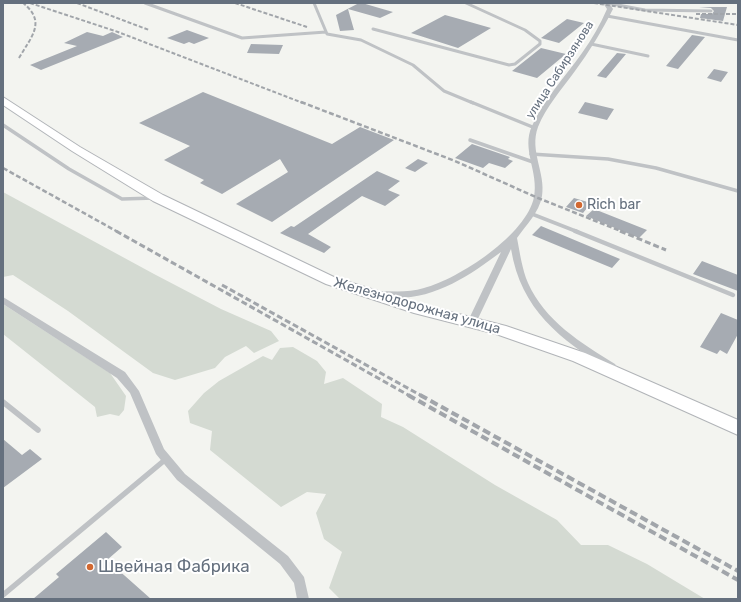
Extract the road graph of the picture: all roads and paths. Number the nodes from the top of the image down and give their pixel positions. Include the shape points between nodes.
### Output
1 (145, 3) edge
2 (314, 3) edge
3 (466, 3) edge
4 (607, 3) edge
5 (711, 11) dead end
6 (607, 16) junction
7 (373, 29) dead end
8 (326, 32) junction
9 (738, 40) edge
10 (591, 44) junction
11 (648, 56) dead end
12 (3, 100) edge
13 (3, 125) edge
14 (534, 128) junction
15 (470, 140) dead end
16 (531, 154) junction
17 (533, 162) junction
18 (738, 191) edge
19 (158, 198) junction
20 (532, 214) junction
21 (513, 238) junction
22 (367, 294) junction
23 (733, 295) dead end
24 (3, 300) edge
25 (472, 323) junction
26 (636, 381) junction
27 (3, 402) edge
28 (738, 428) edge
29 (38, 430) dead end
30 (166, 458) junction
31 (3, 595) edge
32 (303, 599) edge

1 - 8 lane via 242,38
2 - 8 lane
3 - 7 lane via 525,30 540,41 540,44 515,64 508,65
4 - 5 lane via 645,10
4 - 6 street, улица Сабирзянова via 610,9
6 - 9 lane
6 - 10 street, улица Сабирзянова
8 - 14 lane via 361,40 413,65 444,91
10 - 11 lane
10 - 14 street, улица Сабирзянова
12 - 19 main road, Железнодорожная улица via 76,149
13 - 19 lane via 69,169 122,199
14 - 16 street, улица Сабирзянова
15 - 17 lane
16 - 17 street, улица Сабирзянова
16 - 18 lane via 608,159 656,168
17 - 20 street, улица Сабирзянова via 539,191
19 - 22 main road, Железнодорожная улица via 331,281
20 - 21 street, улица Сабирзянова
20 - 23 lane
21 - 22 street via 460,278 443,286 409,295
21 - 25 street
21 - 26 street via 515,259 521,275 545,318 574,344
22 - 25 main road, Железнодорожная улица
24 - 30 street via 121,375 134,391 160,451
25 - 26 main road, Железнодорожная улица via 535,341
26 - 28 main road, Железнодорожная улица
27 - 29 lane
30 - 31 lane
30 - 32 street via 181,477 284,560 300,581

